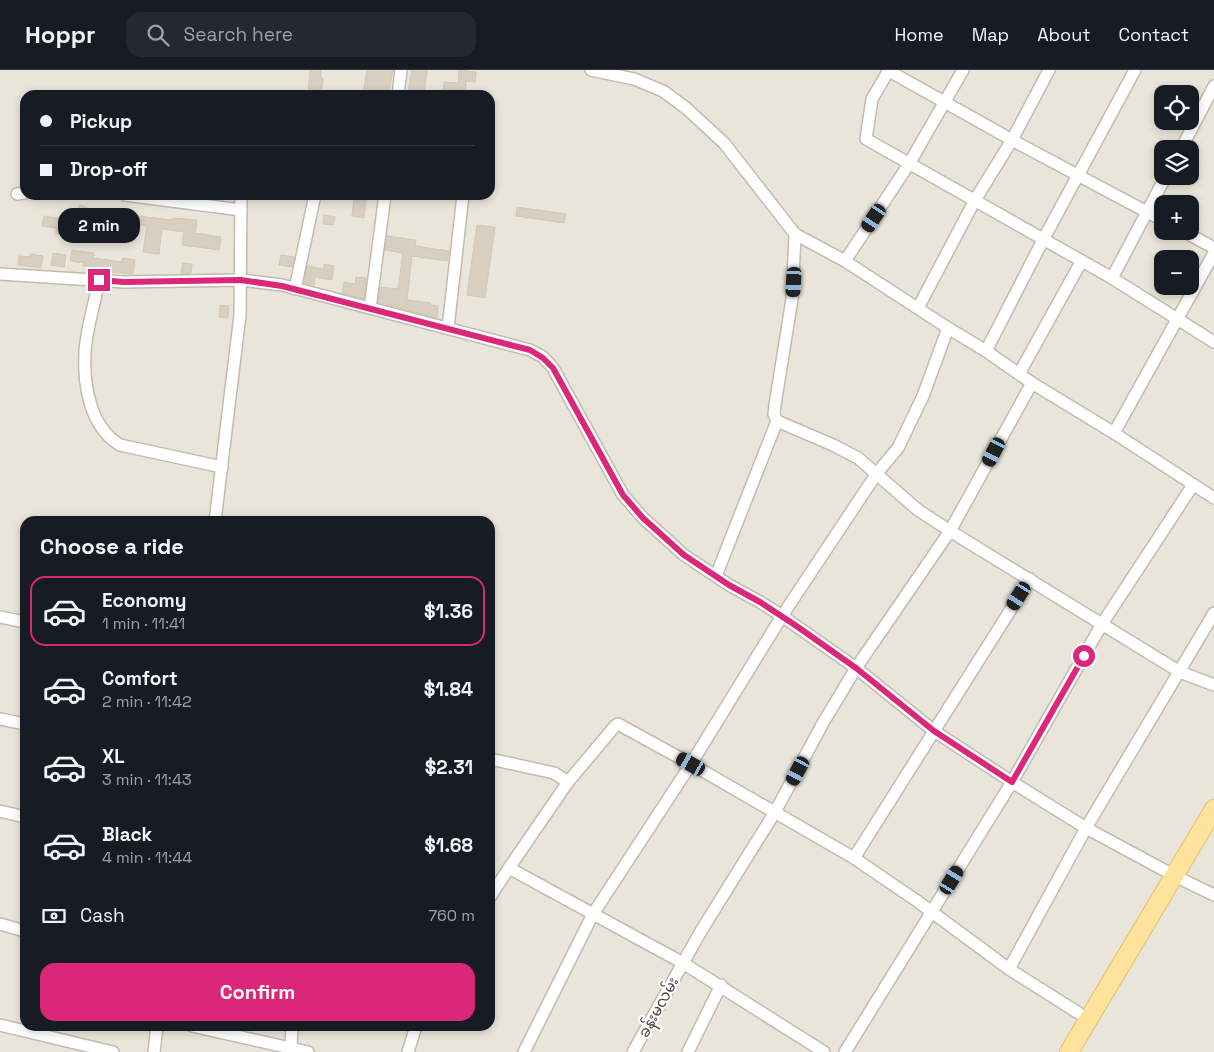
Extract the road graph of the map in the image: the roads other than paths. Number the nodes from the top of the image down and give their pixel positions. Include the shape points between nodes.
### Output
1 (402, 70) edge
2 (591, 70) edge
3 (889, 70) edge
4 (963, 70) edge
5 (1049, 70) edge
6 (1135, 70) edge
7 (1214, 86) edge
8 (399, 90) edge
9 (945, 103) junction
10 (1012, 140) junction
11 (1186, 140) edge
12 (910, 164) junction
13 (1079, 176) junction
14 (1162, 185) edge
15 (164, 200) edge
16 (241, 200) edge
17 (314, 200) edge
18 (384, 200) edge
19 (462, 200) edge
20 (975, 200) junction
21 (241, 210) junction
22 (1148, 212) junction
23 (1154, 215) edge
24 (795, 234) junction
25 (1042, 240) junction
26 (1199, 240) edge
27 (1214, 248) edge
28 (1214, 253) edge
29 (845, 261) junction
30 (1081, 262) junction
31 (0, 274) edge
32 (1112, 278) junction
33 (99, 280) junction
34 (241, 280) junction
35 (295, 289) junction
36 (370, 308) junction
37 (918, 308) junction
38 (1178, 318) junction
39 (448, 328) junction
40 (948, 328) junction
41 (1214, 342) edge
42 (986, 351) junction
43 (1019, 374) junction
44 (1032, 383) junction
45 (777, 420) junction
46 (1114, 433) junction
47 (222, 467) junction
48 (877, 473) junction
49 (1193, 485) junction
50 (1214, 498) edge
51 (216, 516) edge
52 (950, 531) junction
53 (716, 576) junction
54 (1030, 580) junction
55 (1214, 613) edge
56 (782, 616) junction
57 (0, 617) edge
58 (20, 621) edge
59 (1102, 624) junction
60 (856, 668) junction
61 (1180, 672) junction
62 (1214, 685) edge
63 (0, 719) edge
64 (20, 723) edge
65 (934, 731) junction
66 (495, 759) edge
67 (691, 764) junction
68 (568, 782) junction
69 (1012, 782) junction
70 (1214, 809) edge
71 (0, 811) edge
72 (775, 812) junction
73 (20, 816) edge
74 (1086, 828) junction
75 (854, 858) junction
76 (509, 868) junction
77 (1175, 876) junction
78 (495, 889) edge
79 (1214, 895) edge
80 (932, 912) junction
81 (593, 914) junction
82 (0, 924) edge
83 (20, 930) edge
84 (683, 963) junction
85 (1009, 969) junction
86 (721, 985) junction
87 (1088, 1019) junction
88 (0, 1025) edge
89 (20, 1030) edge
90 (25, 1031) edge
91 (156, 1031) edge
92 (216, 1031) edge
93 (292, 1031) edge
94 (414, 1031) edge
95 (291, 1047) junction
96 (113, 1052) edge
97 (154, 1052) edge
98 (308, 1052) edge
99 (408, 1052) edge
100 (524, 1052) edge
101 (633, 1052) edge
102 (688, 1052) edge
103 (824, 1052) edge
104 (845, 1052) edge
105 (1069, 1052) edge

1 - 8 street
2 - 24 street via 663,91 686,108 724,142
3 - 9 street
3 - 12 street via 872,99 866,139
4 - 9 street
5 - 10 street
6 - 13 street
7 - 11 street
9 - 10 street
9 - 12 street
10 - 13 street
10 - 20 street
12 - 20 street
12 - 29 street
13 - 22 street
13 - 25 street
14 - 22 street
15 - 21 street
16 - 21 street
17 - 35 street
18 - 36 street
19 - 39 street
20 - 25 street
20 - 37 street
21 - 34 street
22 - 23 street
22 - 32 street
24 - 29 street
24 - 45 street via 792,299 774,414
25 - 30 street
25 - 42 street
26 - 27 street
28 - 38 street
29 - 37 street
30 - 32 street
30 - 43 street
31 - 33 street
32 - 38 street
33 - 34 street
33 - 47 street via 85,352 86,382 94,414 102,430 120,445
34 - 35 street
34 - 47 street via 240,315
35 - 36 street
36 - 39 street
37 - 40 street
38 - 41 street
38 - 46 street
39 - 53 street via 530,350 543,358 553,368 623,495 684,555
40 - 42 street
40 - 48 street via 907,433
42 - 43 street
43 - 44 street
44 - 46 street
44 - 52 street, ခန်းမလမ်း
45 - 48 street via 858,458
45 - 53 street
46 - 49 street
47 - 51 street
48 - 52 street via 918,510
48 - 56 street
49 - 50 street
49 - 59 street
52 - 54 street
52 - 60 street, ခန်းမလမ်း
53 - 56 street
54 - 59 street
54 - 65 street
55 - 61 street
56 - 60 street
56 - 67 street
57 - 58 street
59 - 61 street
59 - 69 street
60 - 65 street
60 - 72 street, ခန်းမလမ်း
61 - 62 street
61 - 74 street
63 - 64 street
65 - 69 street
65 - 75 street
66 - 68 street via 554,773
67 - 68 street via 618,724
67 - 72 street
67 - 81 street
68 - 76 street
69 - 74 street
69 - 80 street
70 - 77 main road
71 - 73 street
72 - 75 street
72 - 84 street, ခန်းမလမ်း
74 - 77 street
74 - 85 street
75 - 80 street
76 - 78 street
76 - 81 street
77 - 79 street
77 - 87 main road
80 - 85 street
80 - 104 street
81 - 84 street
81 - 100 street
82 - 83 street
84 - 86 street
84 - 101 street, ခန်းမလမ်း
85 - 87 street
86 - 102 street
86 - 103 street
87 - 105 main road
88 - 89 street
90 - 96 street
91 - 97 street
92 - 95 street
93 - 95 street
94 - 99 street
95 - 98 street

